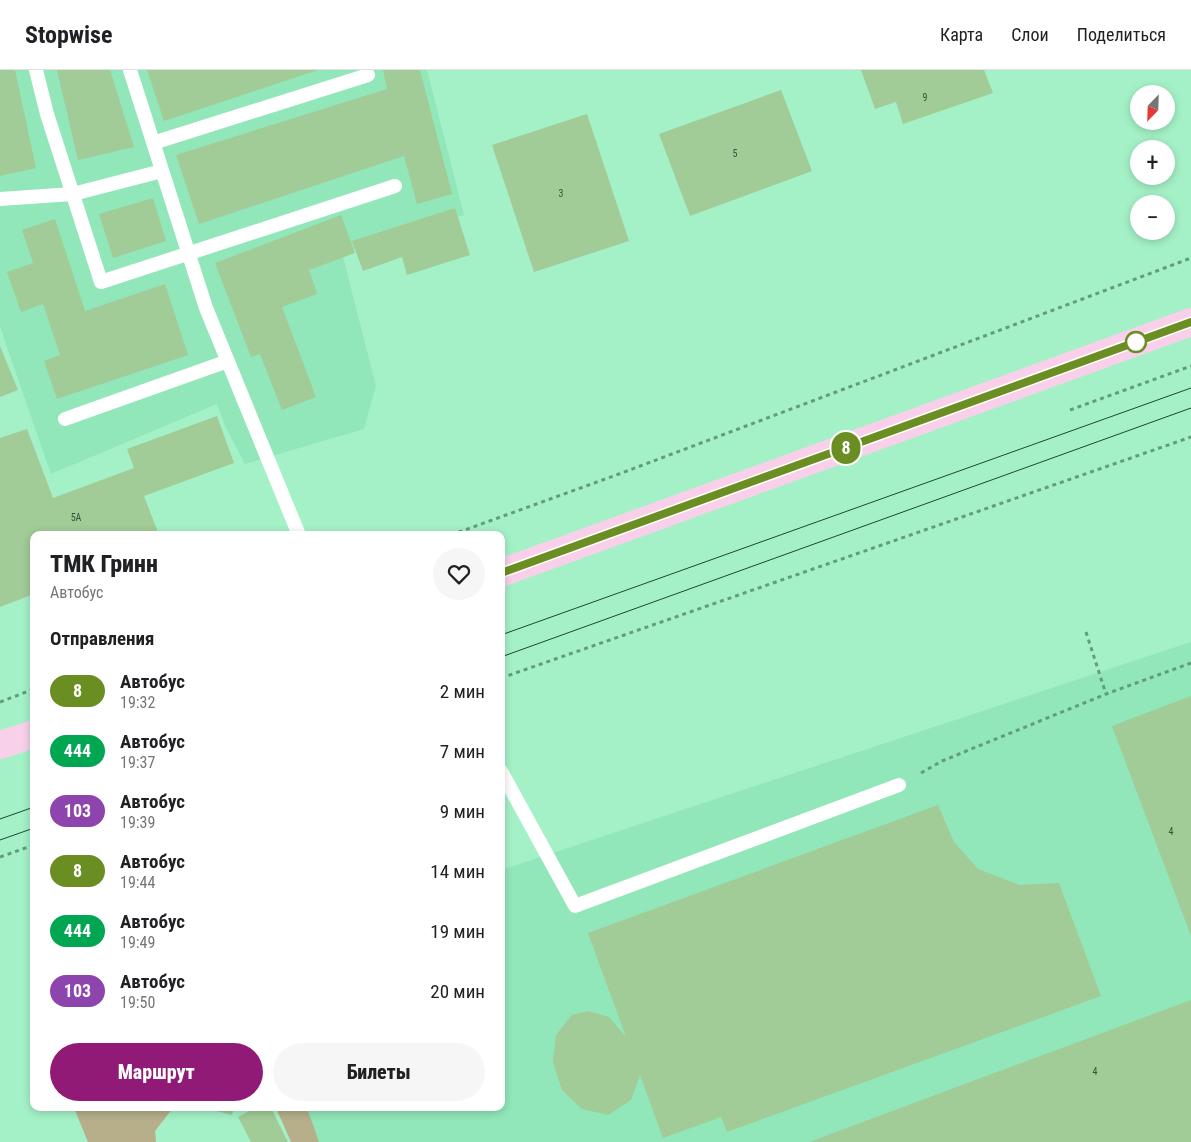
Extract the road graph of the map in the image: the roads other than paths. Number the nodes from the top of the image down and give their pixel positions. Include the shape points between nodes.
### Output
1 (36, 70) edge
2 (130, 70) edge
3 (368, 75) dead end
4 (153, 143) junction
5 (162, 171) junction
6 (395, 186) dead end
7 (72, 194) junction
8 (0, 199) edge
9 (189, 253) junction
10 (1191, 322) edge
11 (228, 361) junction
12 (65, 419) dead end
13 (297, 531) edge
14 (505, 573) edge
15 (30, 735) edge
16 (0, 745) edge
17 (505, 778) edge
18 (899, 785) dead end

1 - 7 lane
2 - 4 lane
3 - 4 lane
4 - 5 lane
5 - 7 lane
5 - 9 lane
6 - 9 lane
7 - 8 lane
7 - 9 lane via 101,282
9 - 11 lane via 206,308
10 - 14 main road
11 - 12 lane
11 - 13 lane
15 - 16 main road
17 - 18 lane via 575,906

